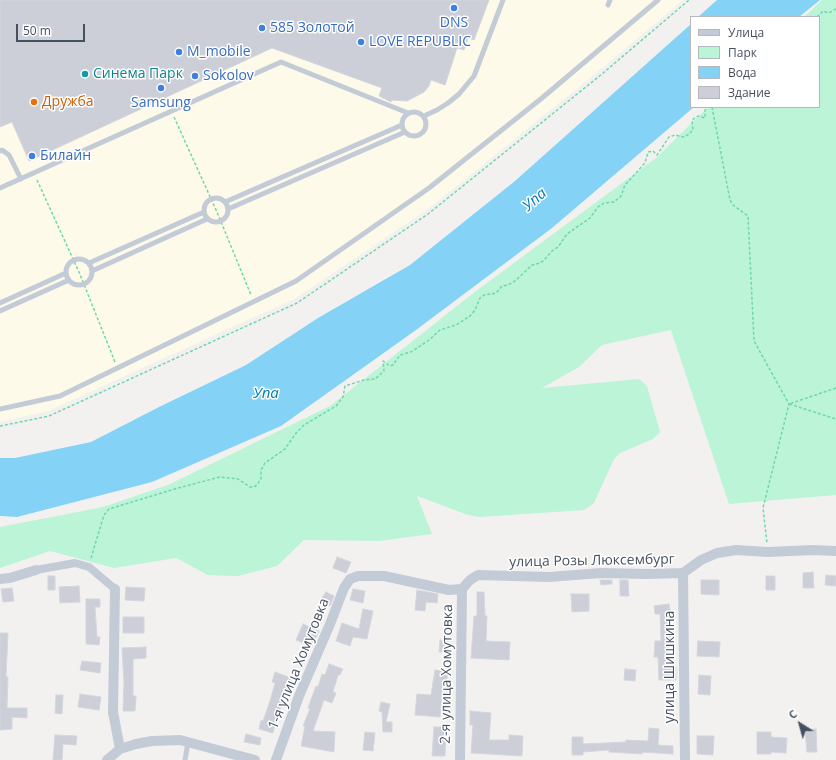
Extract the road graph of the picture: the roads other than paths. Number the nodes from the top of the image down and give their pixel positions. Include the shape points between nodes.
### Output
1 (503, 0) edge
2 (658, 0) edge
3 (408, 113) junction
4 (424, 116) junction
5 (402, 125) junction
6 (405, 132) junction
7 (0, 151) edge
8 (20, 178) junction
9 (0, 188) edge
10 (225, 202) junction
11 (228, 209) junction
12 (204, 212) junction
13 (207, 219) junction
14 (89, 264) junction
15 (92, 271) junction
16 (66, 273) junction
17 (69, 280) junction
18 (0, 303) edge
19 (0, 311) edge
20 (0, 409) edge
21 (836, 551) edge
22 (36, 570) joint
23 (683, 573) junction
24 (0, 579) edge
25 (462, 589) junction
26 (115, 590) joint
27 (188, 742) junction
28 (120, 749) junction
29 (107, 760) edge
30 (185, 760) edge
31 (255, 760) edge
32 (276, 760) edge
33 (460, 760) edge
34 (685, 760) edge

1 - 4 lane via 474,76 448,103
2 - 20 lane via 542,98 429,188 296,281 60,396
3 - 4 lane via 418,112
3 - 5 lane via 403,118
3 - 8 lane via 281,62
4 - 6 lane via 426,123 422,133 411,136
5 - 6 lane
5 - 10 lane
6 - 11 lane
7 - 8 lane via 9,155
8 - 9 lane
10 - 11 lane
10 - 12 lane via 218,198 211,199 205,205
11 - 13 lane via 227,216 221,222 214,223
12 - 13 lane
12 - 14 lane
13 - 15 lane
14 - 15 lane
14 - 16 lane via 80,259 74,260 67,267
15 - 17 lane via 90,278 84,283 76,284
16 - 17 lane
16 - 18 lane
17 - 19 lane
21 - 23 street, улица Розы Люксембург via 736,550 717,553 701,560
22 - 24 street
22 - 26 street via 75,563 88,567
23 - 25 street, улица Розы Люксембург via 601,573 549,577 478,575
23 - 34 street, улица Шишкина
25 - 32 street, 1-я улица Хомутовка via 449,590 384,576 358,576 350,579 299,696
25 - 33 street, 2-я улица Хомутовка
26 - 28 street via 113,712
27 - 28 street via 152,740
27 - 30 lane
27 - 31 street
28 - 29 street

